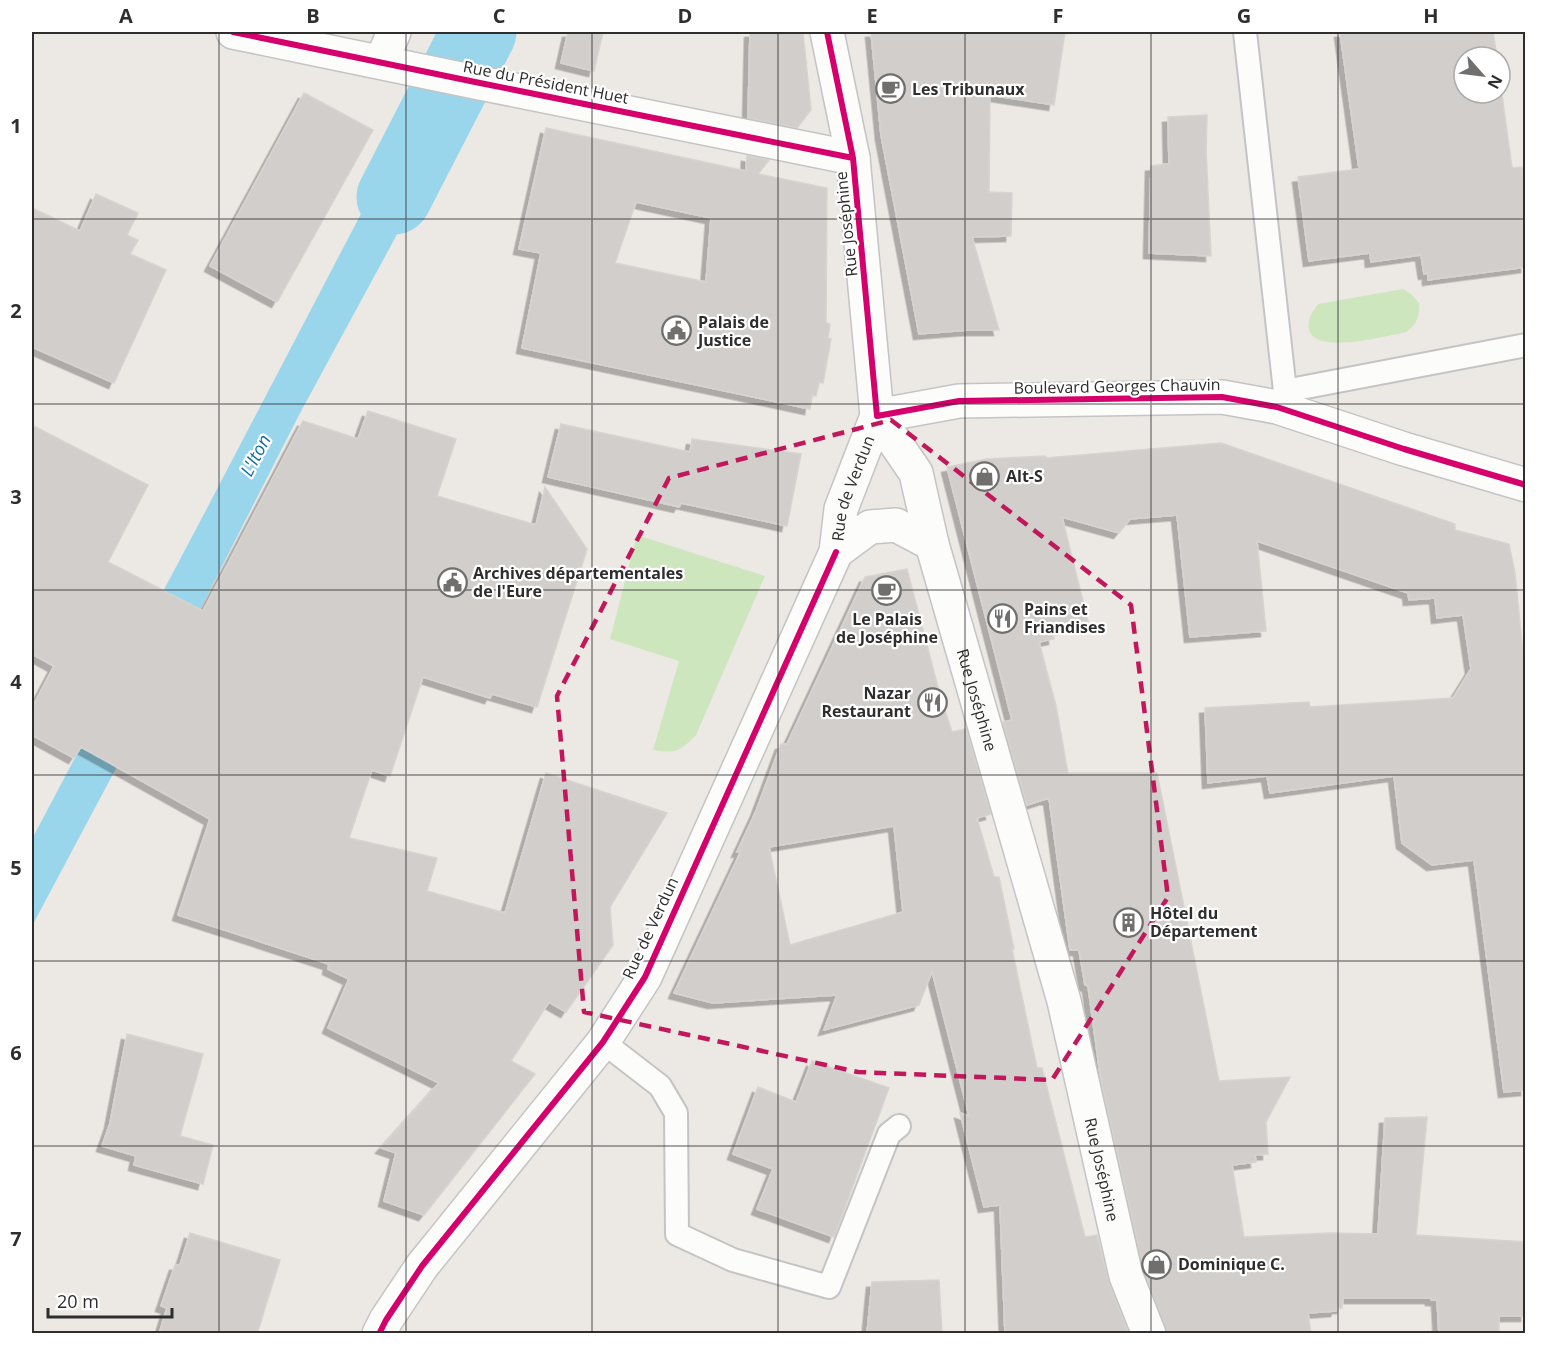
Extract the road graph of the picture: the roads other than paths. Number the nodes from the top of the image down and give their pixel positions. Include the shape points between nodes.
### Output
1 (234, 32) edge
2 (394, 32) edge
3 (827, 32) edge
4 (1245, 32) edge
5 (381, 62) junction
6 (853, 158) junction
7 (1526, 345) edge
8 (1281, 399) junction
9 (877, 416) junction
10 (1526, 485) edge
11 (932, 544) junction
12 (836, 552) junction
13 (603, 1042) junction
14 (899, 1126) dead end
15 (379, 1334) edge
16 (1149, 1334) edge

1 - 5 main road, Rue du Président Huet
2 - 5 main road
3 - 6 main road, Rue Joséphine
4 - 8 lane
5 - 6 main road, Rue du Président Huet
6 - 9 main road, Rue Joséphine
7 - 8 lane
8 - 9 main road, Boulevard Georges Chauvin via 971,401
8 - 10 main road, Boulevard Georges Chauvin via 1404,449
9 - 11 main road, Rue Joséphine via 916,473
9 - 12 main road, Rue de Verdun via 841,509
11 - 12 main road via 896,525 870,527
11 - 16 main road, Rue Joséphine via 1064,1001 1126,1276
12 - 13 main road, Rue de Verdun via 645,976
13 - 14 lane via 660,1086 676,1113 677,1234 733,1260 829,1287 889,1134
13 - 15 main road, Rue de Verdun via 428,1258

